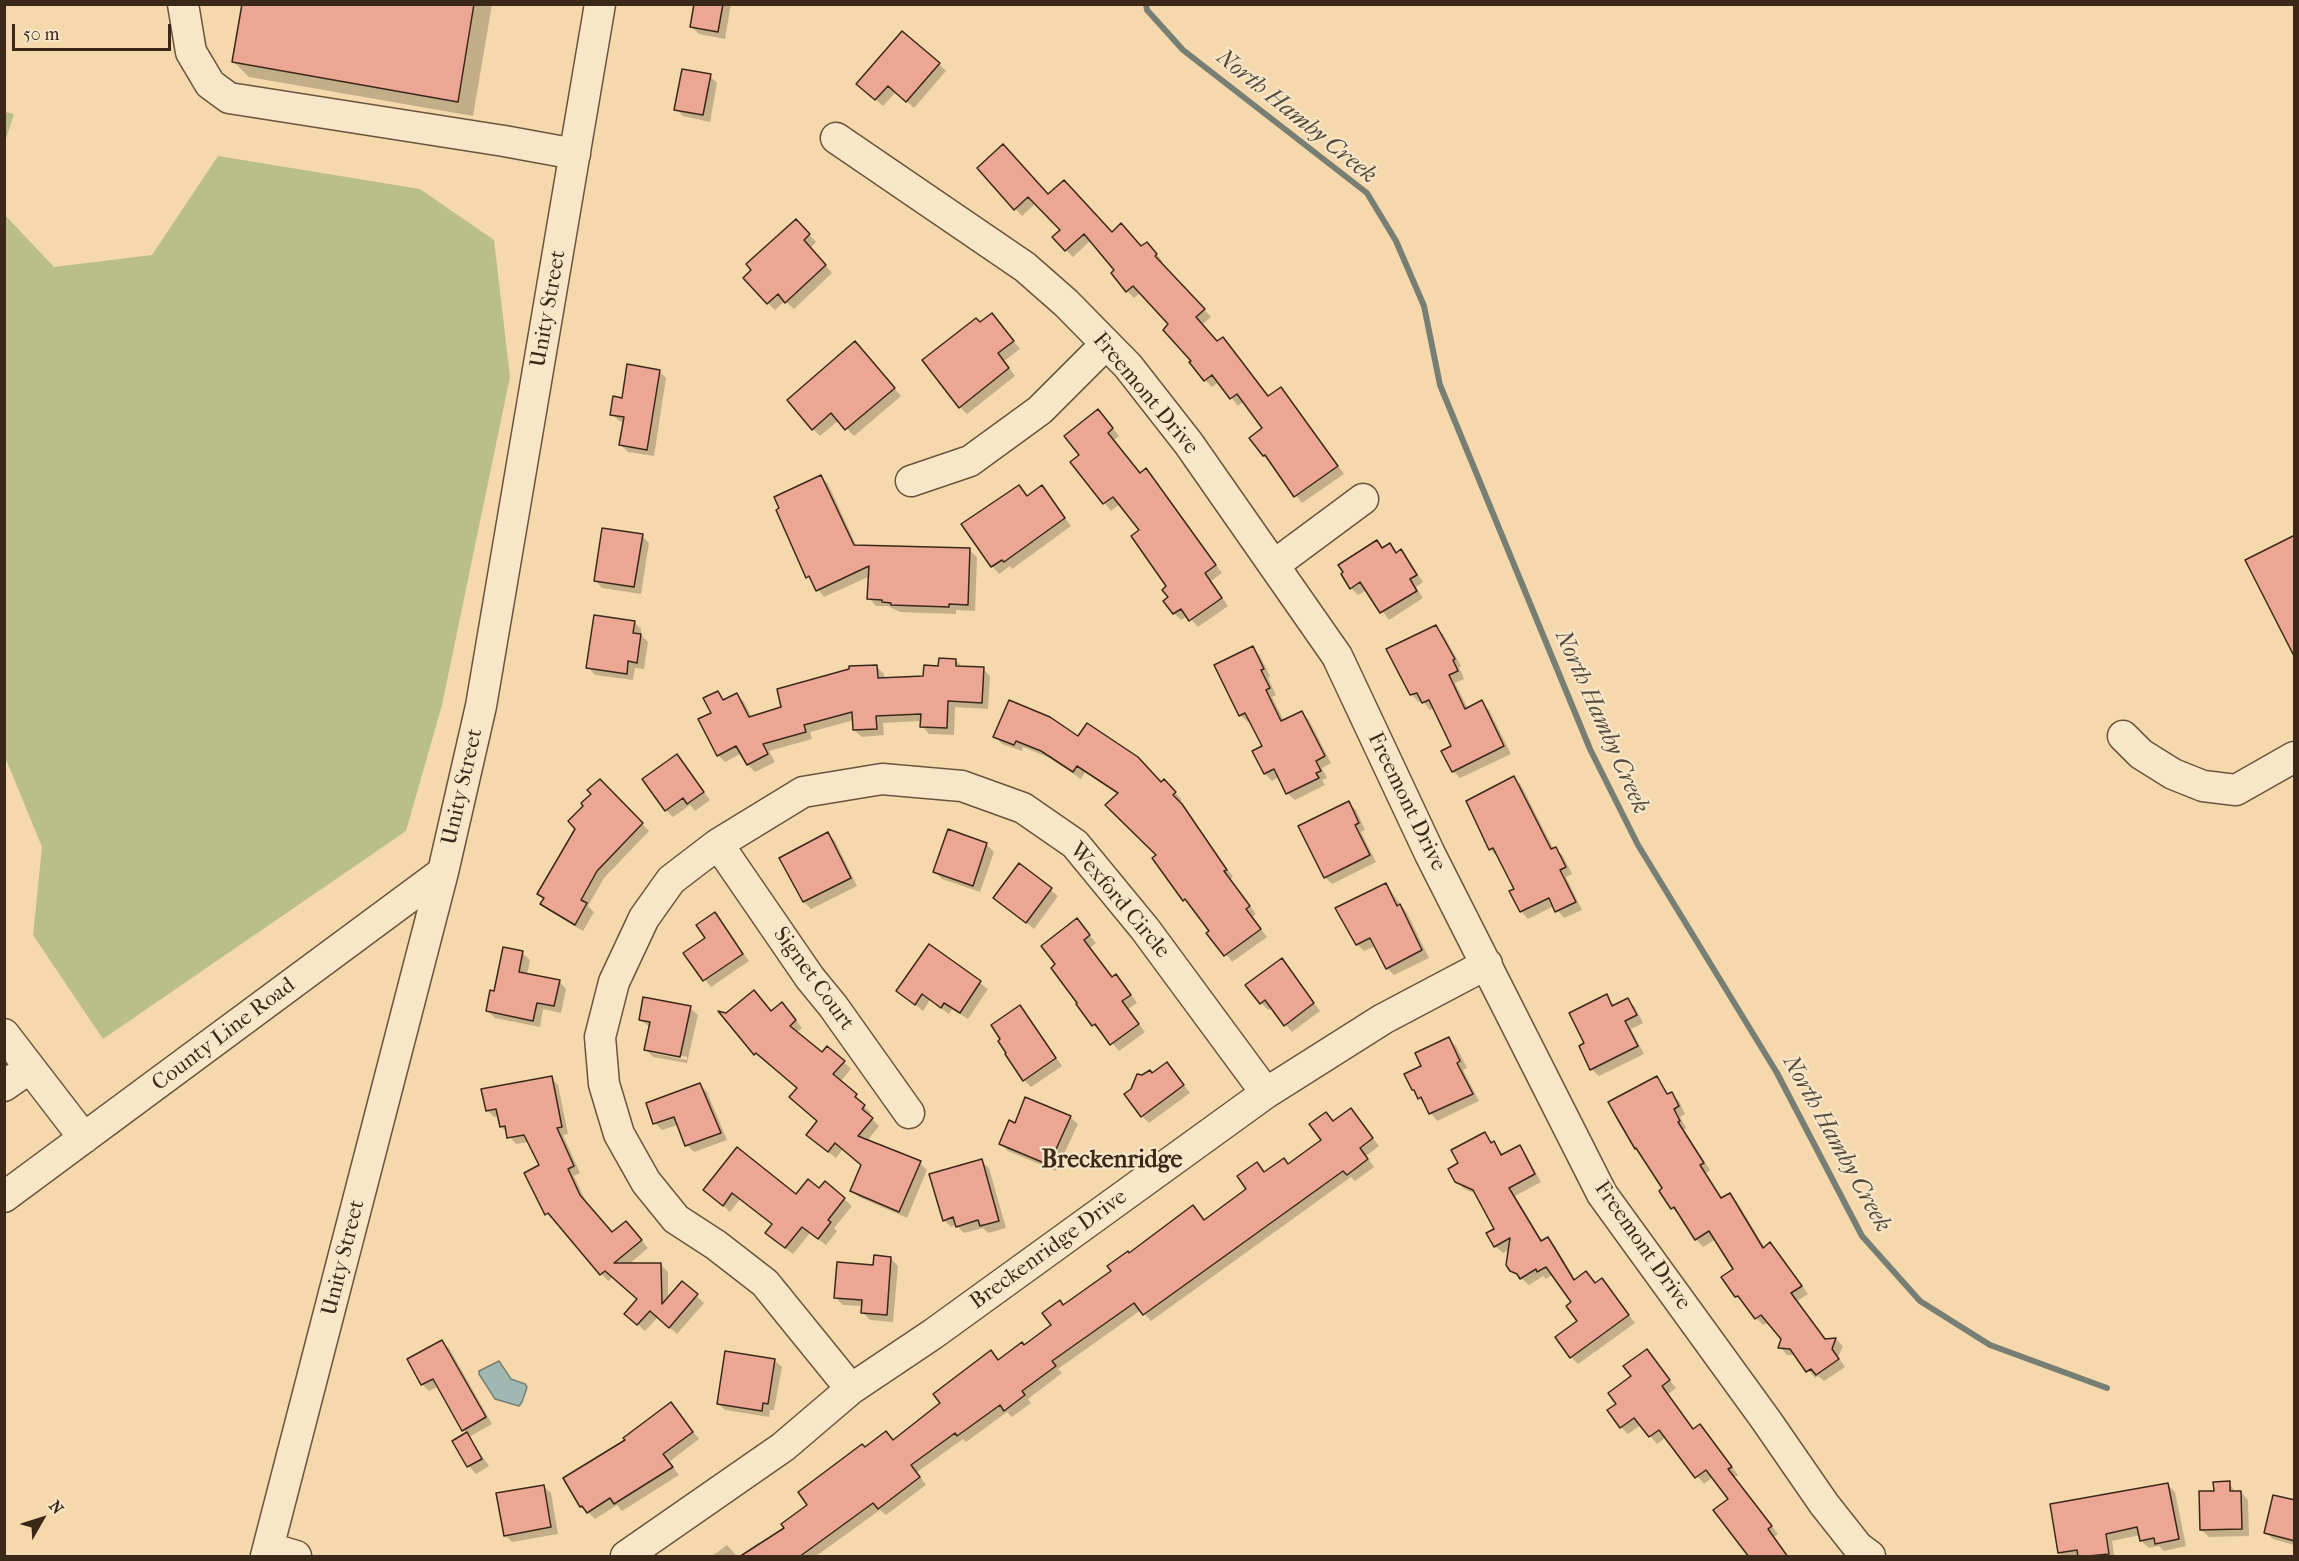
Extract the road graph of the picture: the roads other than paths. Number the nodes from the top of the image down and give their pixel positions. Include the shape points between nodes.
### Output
1 (183, 4) edge
2 (600, 4) edge
3 (836, 138) dead end
4 (575, 154) junction
5 (1106, 344) junction
6 (911, 481) dead end
7 (1363, 499) dead end
8 (1274, 565) junction
9 (2124, 736) dead end
10 (2295, 757) edge
11 (718, 844) junction
12 (443, 872) junction
13 (1486, 964) junction
14 (4, 1034) edge
15 (30, 1068) junction
16 (4, 1086) edge
17 (1266, 1093) junction
18 (909, 1113) dead end
19 (84, 1138) junction
20 (4, 1197) edge
21 (851, 1389) junction
22 (277, 1554) edge
23 (626, 1557) edge
24 (1870, 1557) edge

1 - 4 street via 191,52 210,84 229,98
2 - 4 street, Unity Street
3 - 5 street, Freemont Drive via 1025,267
4 - 12 street, Unity Street via 481,706
5 - 6 street via 1040,410 970,461
5 - 8 street, Freemont Drive via 1189,444
7 - 8 street
8 - 13 street, Freemont Drive via 1337,656
9 - 10 street via 2141,754 2173,774 2203,786 2236,790
11 - 17 street, Wexford Circle via 803,792 882,779 962,786 1023,808 1075,844 1146,929
11 - 18 street, Signet Court
11 - 21 street, Wexford Circle via 671,880 644,918 614,982 600,1037 604,1084 619,1134 646,1182 676,1219 765,1283
12 - 19 street, County Line Road
12 - 22 street, Unity Street
13 - 17 street, Breckenridge Drive via 1383,1019
13 - 24 street, Freemont Drive via 1602,1194 1824,1504
14 - 15 street
15 - 16 street
15 - 19 street
17 - 21 street, Breckenridge Drive
19 - 20 street, County Line Road
21 - 23 street, Breckenridge Drive via 783,1447

